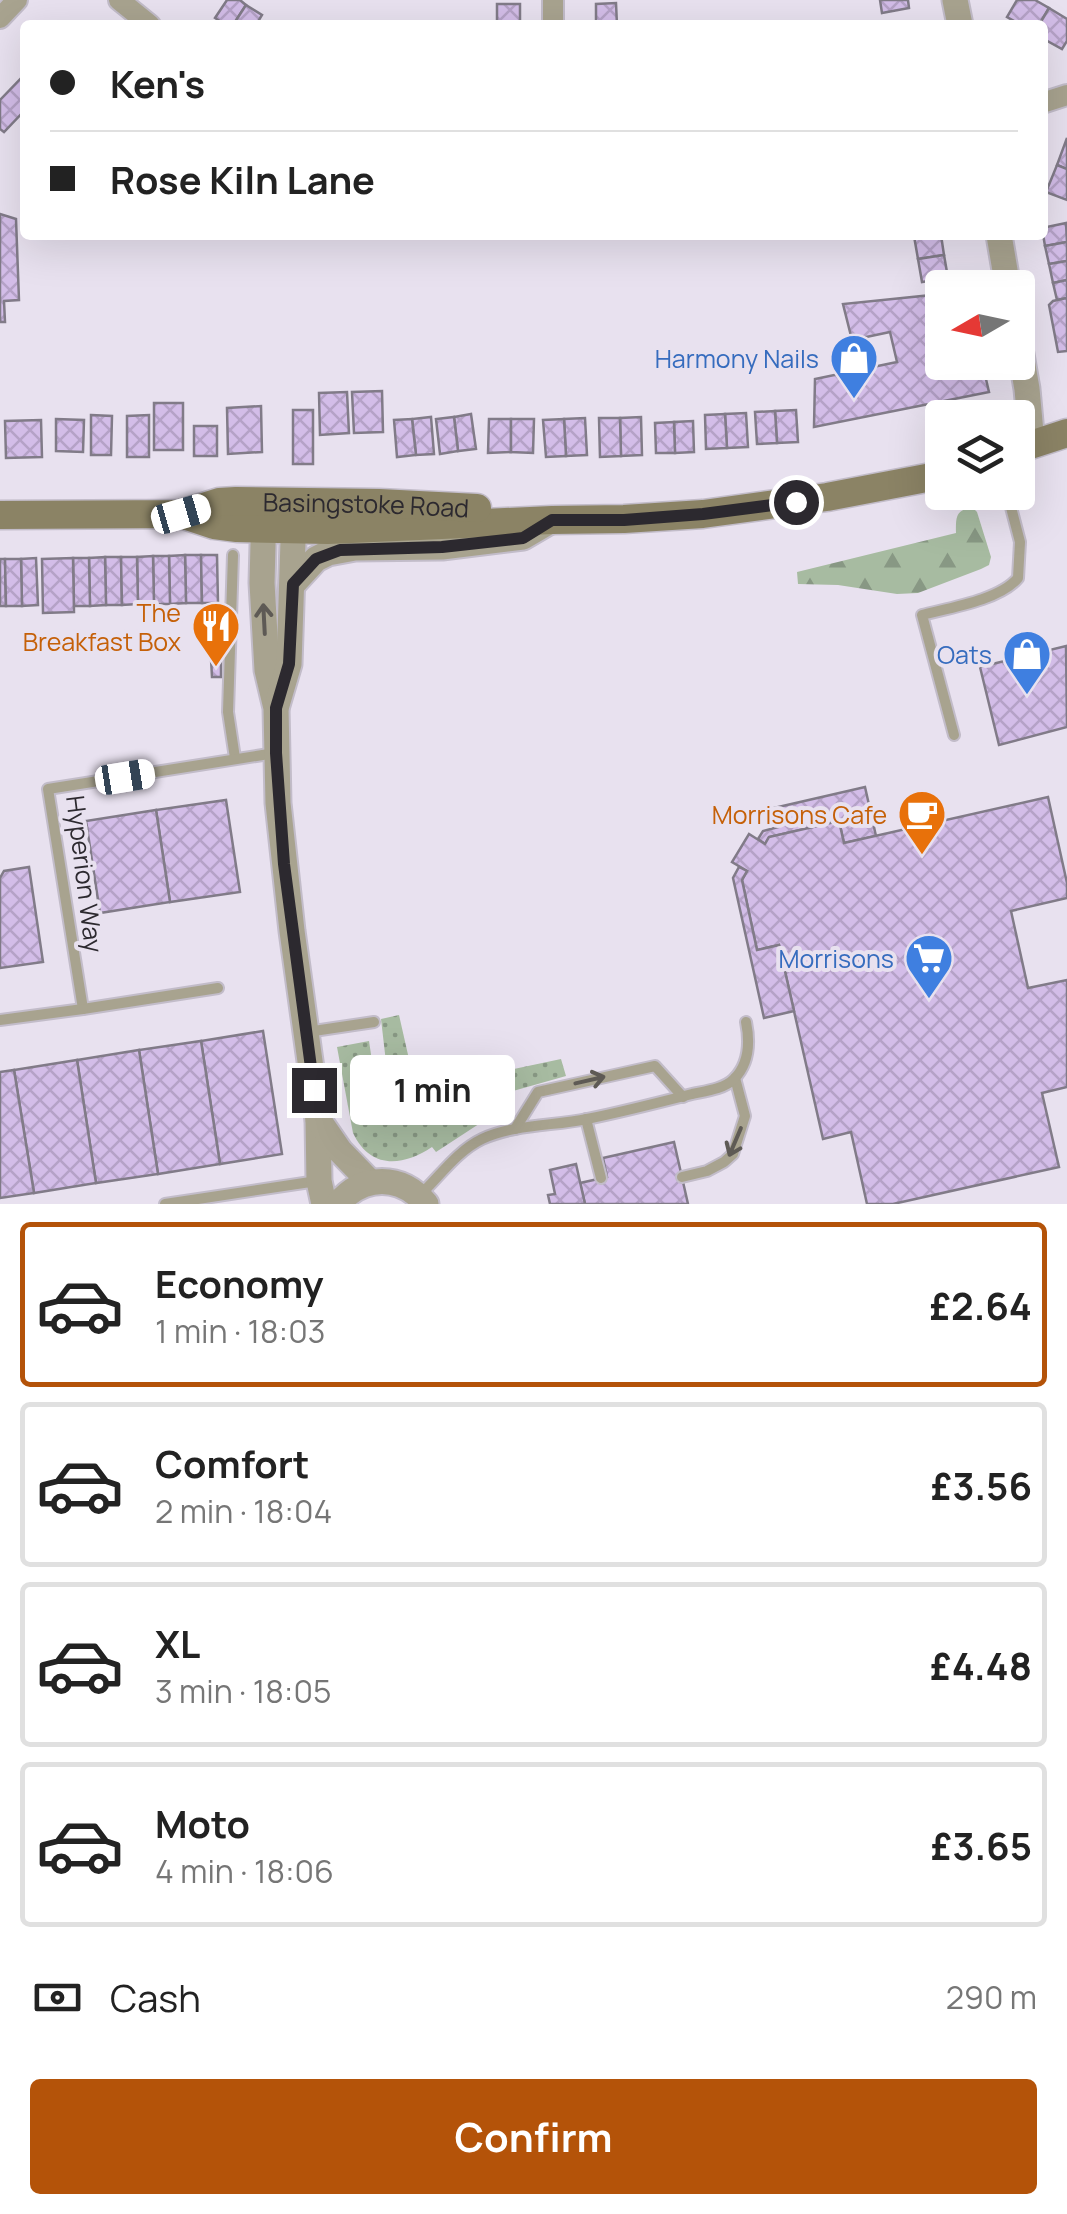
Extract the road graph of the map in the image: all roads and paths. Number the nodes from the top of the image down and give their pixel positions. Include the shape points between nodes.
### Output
1 (18, 0) edge
2 (119, 0) edge
3 (0, 18) edge
4 (144, 20) edge
5 (1000, 240) edge
6 (1005, 270) edge
7 (1067, 433) edge
8 (1035, 443) edge
9 (925, 478) edge
10 (1012, 510) edge
11 (0, 515) edge
12 (264, 515) junction
13 (294, 515) junction
14 (552, 520) junction
15 (233, 556) dead end
16 (293, 584) junction
17 (276, 708) junction
18 (954, 735) dead end
19 (276, 753) junction
20 (236, 758) junction
21 (218, 988) dead end
22 (83, 1009) junction
23 (0, 1020) edge
24 (374, 1022) dead end
25 (746, 1022) dead end
26 (306, 1032) junction
27 (735, 1078) junction
28 (683, 1097) junction
29 (318, 1119) junction
30 (586, 1119) junction
31 (515, 1129) junction
32 (682, 1177) dead end
33 (601, 1178) dead end
34 (370, 1182) junction
35 (321, 1192) edge
36 (254, 1198) edge
37 (423, 1200) edge
38 (164, 1204) edge
39 (338, 1204) edge

1 - 3 street
2 - 4 street
5 - 6 street
7 - 8 main road
9 - 14 main road, Basingstoke Road via 703,514
10 - 18 lane via 1018,578 1005,590 922,615
11 - 12 main road, Basingstoke Road via 181,514 214,525
12 - 13 main road, Basingstoke Road
17 -> 12 street via 266,652
13 - 14 main road, Basingstoke Road via 355,530
13 - 16 street
14 - 16 street via 523,538 328,553
15 - 20 lane via 228,712
16 - 17 street via 289,664
17 - 19 street
19 - 20 lane, Hyperion Way
19 - 26 street
20 - 22 lane, Hyperion Way via 48,790
21 - 22 lane
22 - 23 lane
24 - 26 lane
25 - 27 lane via 749,1046
26 - 29 street
27 - 28 lane
27 -> 32 lane via 745,1116 733,1154
28 - 30 lane
31 -> 28 lane via 538,1092 654,1066
29 - 34 street
29 - 35 street
30 - 31 lane
30 - 33 lane
31 - 37 lane via 479,1140
34 - 37 street via 394,1182
34 - 39 street
35 - 36 lane
36 - 38 lane

